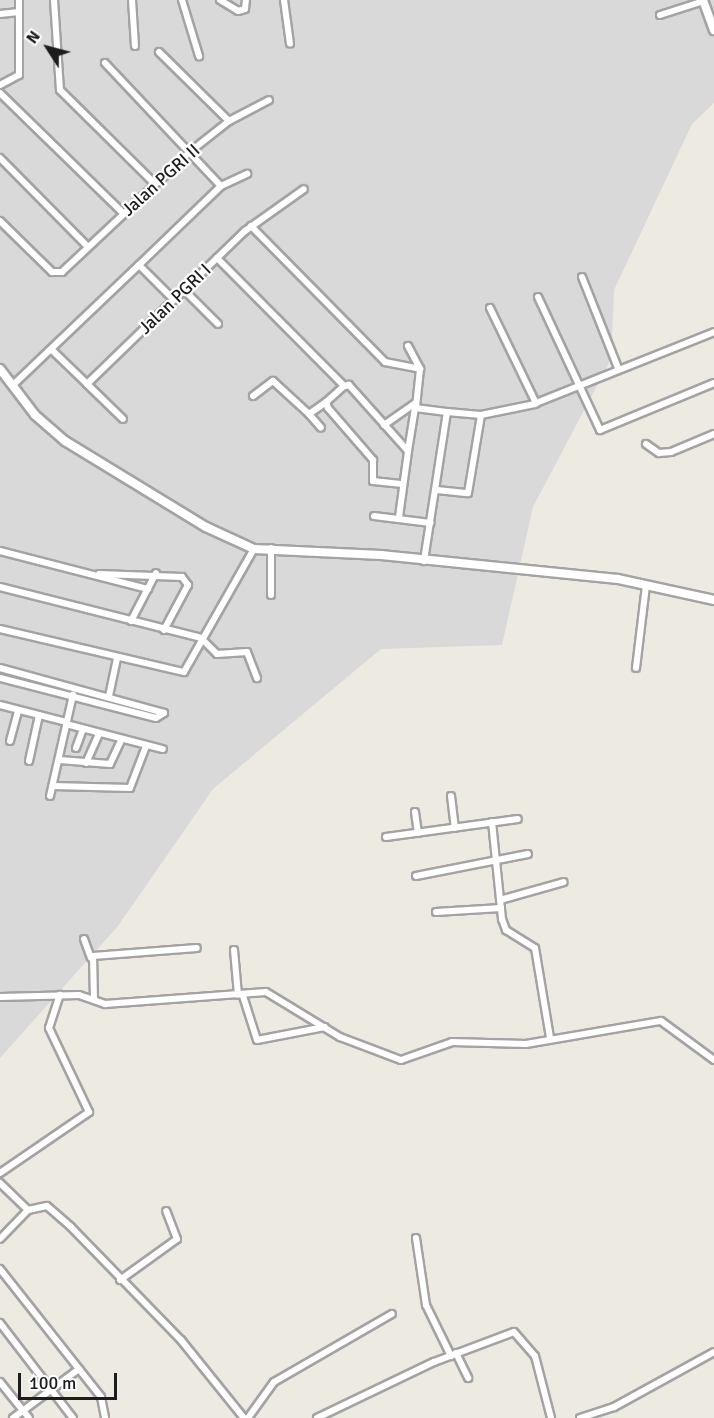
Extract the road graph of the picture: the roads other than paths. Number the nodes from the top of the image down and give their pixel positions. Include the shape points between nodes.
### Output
1 (19, 0) edge
2 (54, 0) edge
3 (132, 0) edge
4 (182, 0) edge
5 (220, 0) edge
6 (246, 0) edge
7 (284, 0) edge
8 (703, 1) edge
9 (19, 12) junction
10 (0, 14) edge
11 (660, 15) dead end
12 (714, 30) edge
13 (290, 44) dead end
14 (135, 46) dead end
15 (159, 52) dead end
16 (199, 56) dead end
17 (105, 63) dead end
18 (0, 85) edge
19 (0, 93) edge
20 (270, 100) dead end
21 (229, 121) junction
22 (191, 151) junction
23 (0, 158) edge
24 (247, 174) dead end
25 (155, 184) junction
26 (221, 186) junction
27 (304, 189) dead end
28 (123, 213) junction
29 (0, 221) edge
30 (251, 226) junction
31 (87, 246) junction
32 (217, 258) junction
33 (139, 265) junction
34 (582, 277) dead end
35 (184, 290) junction
36 (538, 297) dead end
37 (174, 300) junction
38 (490, 308) dead end
39 (218, 324) dead end
40 (714, 332) edge
41 (408, 346) dead end
42 (53, 351) junction
43 (618, 368) junction
44 (0, 369) edge
45 (420, 369) junction
46 (714, 383) edge
47 (87, 384) junction
48 (13, 385) junction
49 (344, 386) junction
50 (577, 389) junction
51 (253, 396) dead end
52 (326, 402) junction
53 (536, 403) junction
54 (416, 405) junction
55 (447, 412) junction
56 (309, 414) junction
57 (481, 415) junction
58 (123, 419) dead end
59 (384, 425) junction
60 (321, 428) dead end
61 (714, 434) edge
62 (646, 444) dead end
63 (408, 452) junction
64 (403, 484) junction
65 (437, 490) junction
66 (374, 516) dead end
67 (399, 517) junction
68 (432, 523) junction
69 (271, 548) junction
70 (254, 549) junction
71 (0, 551) edge
72 (424, 561) junction
73 (156, 573) junction
74 (92, 574) junction
75 (646, 585) junction
76 (0, 587) edge
77 (148, 589) junction
78 (272, 595) dead end
79 (714, 600) edge
80 (131, 621) junction
81 (0, 630) edge
82 (164, 630) junction
83 (202, 638) junction
84 (117, 659) junction
85 (0, 668) edge
86 (636, 668) dead end
87 (0, 678) edge
88 (257, 678) dead end
89 (75, 688) junction
90 (73, 696) junction
91 (109, 696) junction
92 (0, 705) edge
93 (18, 711) junction
94 (39, 715) junction
95 (66, 723) junction
96 (82, 729) junction
97 (99, 734) junction
98 (121, 740) junction
99 (10, 741) dead end
100 (146, 746) junction
101 (76, 748) dead end
102 (163, 749) dead end
103 (60, 760) junction
104 (29, 761) dead end
105 (86, 763) junction
106 (53, 786) junction
107 (50, 796) dead end
108 (451, 796) dead end
109 (415, 812) dead end
110 (518, 819) dead end
111 (492, 822) junction
112 (455, 828) junction
113 (418, 833) junction
114 (386, 837) dead end
115 (528, 854) dead end
116 (497, 864) junction
117 (416, 876) dead end
118 (564, 882) dead end
119 (500, 900) junction
120 (501, 908) junction
121 (436, 912) dead end
122 (84, 939) dead end
123 (197, 948) dead end
124 (234, 950) dead end
125 (91, 958) junction
126 (60, 995) junction
127 (241, 996) junction
128 (0, 997) edge
129 (94, 999) junction
130 (325, 1027) junction
131 (550, 1038) junction
132 (714, 1060) edge
133 (0, 1173) edge
134 (0, 1183) edge
135 (28, 1210) junction
136 (166, 1211) dead end
137 (416, 1238) dead end
138 (0, 1239) edge
139 (0, 1269) edge
140 (120, 1280) junction
141 (392, 1314) dead end
142 (0, 1323) edge
143 (714, 1352) edge
144 (454, 1355) junction
145 (79, 1369) junction
146 (468, 1378) dead end
147 (1, 1385) edge
148 (51, 1392) junction
149 (24, 1411) junction
150 (13, 1418) edge
151 (29, 1418) edge
152 (73, 1418) edge
153 (105, 1418) edge
154 (246, 1418) edge
155 (317, 1418) edge
156 (551, 1418) edge
157 (580, 1418) edge

1 - 9 street
2 - 25 street via 60,90
3 - 14 street
4 - 16 street
5 - 6 street via 238,11 245,9
7 - 13 street
8 - 11 street
8 - 12 street
9 - 10 street
9 - 18 street via 19,75
15 - 21 street
17 - 22 street
19 - 28 street
20 - 21 street, Jalan PGRI II
21 - 22 street, Jalan PGRI II
22 - 25 street, Jalan PGRI II
22 - 26 street
23 - 31 street
24 - 26 street
25 - 28 street, Jalan PGRI II
26 - 33 street
27 - 30 street, Jalan PGRI I
28 - 31 street, Jalan PGRI II
29 - 31 street, Jalan PGRI II via 52,272 62,272
30 - 32 street, Jalan PGRI I
30 - 45 street via 385,362
32 - 35 street, Jalan PGRI I
32 - 49 street
33 - 37 street
33 - 42 street
34 - 43 street
35 - 37 street, Jalan PGRI I
35 - 39 street
36 - 50 street
37 - 47 street, Jalan PGRI I
38 - 53 street
40 - 43 street
41 - 45 street
42 - 47 street
42 - 48 street
43 - 50 street
44 - 48 street
45 - 54 street
46 - 50 street via 600,430
47 - 58 street
48 - 70 street via 65,441 206,527
49 - 52 street
49 - 59 street via 349,385
50 - 53 street
51 - 56 street via 273,381
52 - 56 street
52 - 64 street via 373,460 373,481
53 - 57 street
54 - 55 street
54 - 59 street
54 - 63 street
55 - 57 street
55 - 65 street
56 - 60 street
57 - 65 street via 468,493
59 - 63 street
61 - 62 street via 671,452 659,453
63 - 64 street
64 - 67 street
65 - 68 street
66 - 67 street
67 - 68 street
68 - 72 street
69 - 70 street
69 - 72 street
69 - 78 street via 267,574
70 - 83 street
71 - 74 street
72 - 75 street
73 - 74 street
73 - 77 street
73 - 82 street via 182,577 188,585
74 - 77 street
75 - 79 street
75 - 86 street via 642,649
76 - 80 street
77 - 80 street
80 - 82 street
81 - 84 street
82 - 83 street
83 - 84 street via 184,672
83 - 88 street via 208,651 217,654 246,652
84 - 91 street
85 - 89 street
87 - 90 street
89 - 90 street
89 - 91 street
90 - 91 street via 156,718 164,715
90 - 95 street
92 - 93 street
93 - 94 street
93 - 99 street
94 - 95 street
94 - 104 street
95 - 96 street
95 - 103 street
96 - 97 street
96 - 101 street
97 - 98 street
97 - 105 street
98 - 100 street
98 - 105 street via 112,763
100 - 102 street
100 - 106 street via 130,788
103 - 105 street
103 - 106 street
106 - 107 street
108 - 112 street
109 - 113 street
110 - 111 street
111 - 112 street
111 - 116 street
112 - 113 street
113 - 114 street
115 - 116 street
116 - 117 street
116 - 119 street
118 - 119 street
119 - 120 street
120 - 121 street
120 - 131 street via 506,930 535,948
122 - 125 street
123 - 125 street
124 - 127 street
125 - 129 street
126 - 128 street
126 - 129 street
126 - 133 street via 49,1028 88,1112
127 - 129 street via 105,1004
127 - 130 street via 266,992
127 - 130 street via 257,1040
130 - 131 street via 401,1060 452,1042 505,1046
131 - 132 street via 660,1021
134 - 135 street
135 - 138 street
135 - 140 street via 42,1205 53,1210
136 - 140 street via 177,1239
137 - 144 street via 426,1305
139 - 145 street
140 - 154 street via 181,1340
141 - 154 street via 274,1382
142 - 148 street
143 - 157 street via 614,1407
144 - 146 street
144 - 155 street
144 - 156 street via 508,1333 521,1334 538,1363
145 - 148 street
145 - 153 street via 101,1397
147 - 149 street
148 - 149 street
148 - 152 street
149 - 150 street
149 - 151 street

